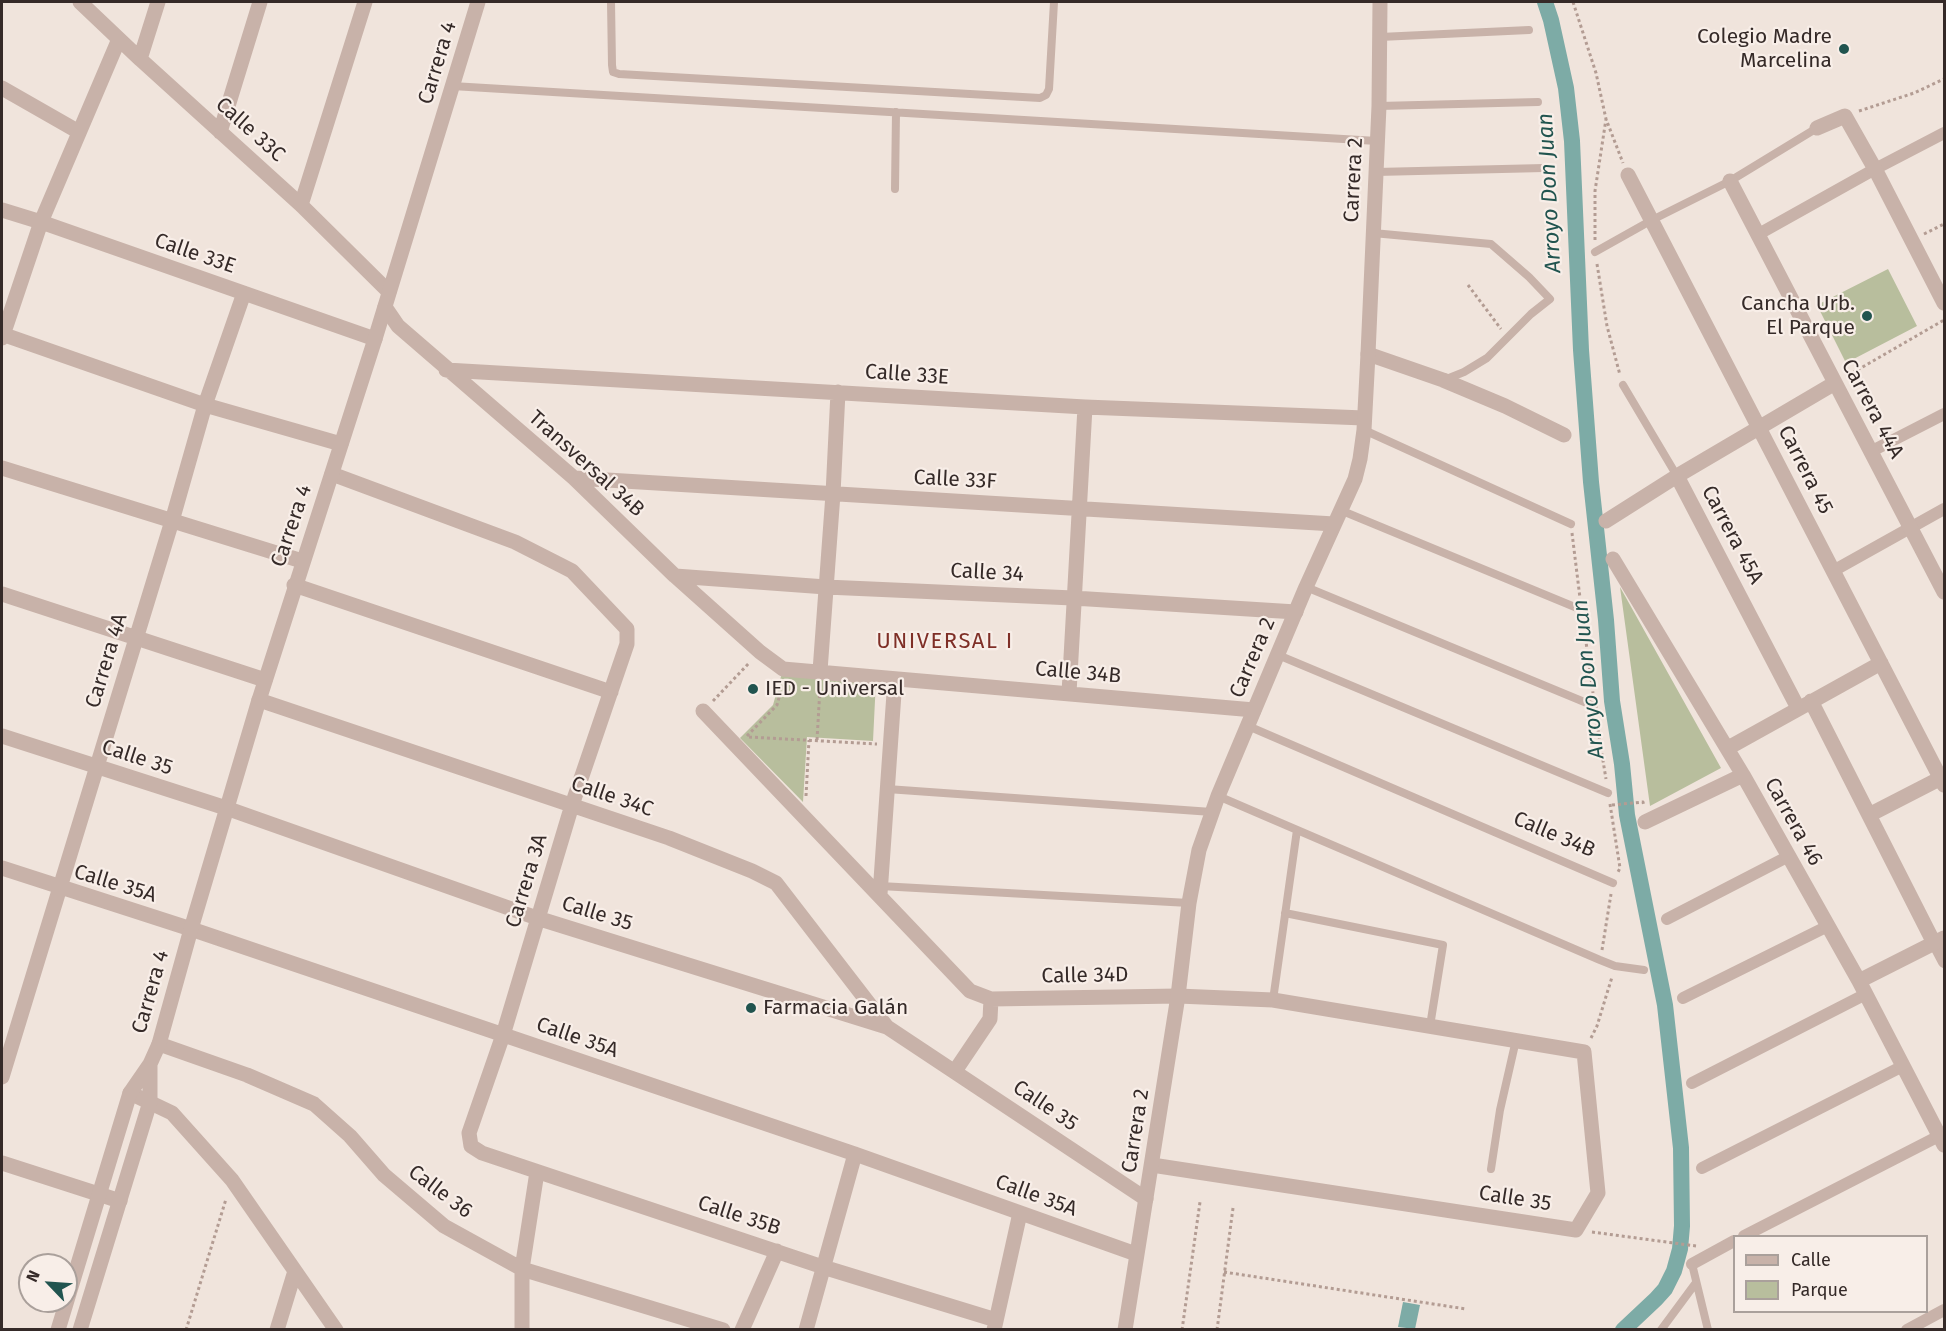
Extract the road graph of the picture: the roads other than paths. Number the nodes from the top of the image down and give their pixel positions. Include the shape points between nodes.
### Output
1 (80, 2) edge
2 (158, 2) edge
3 (260, 2) edge
4 (365, 2) edge
5 (478, 2) edge
6 (611, 2) edge
7 (1054, 2) edge
8 (1380, 2) edge
9 (1529, 30) dead end
10 (1380, 37) junction
11 (119, 39) junction
12 (140, 59) junction
13 (452, 86) junction
14 (2, 88) edge
15 (1538, 102) dead end
16 (1379, 106) junction
17 (896, 112) junction
18 (1817, 128) joint
19 (79, 132) junction
20 (220, 132) junction
21 (1944, 133) edge
22 (1377, 141) junction
23 (1544, 168) dead end
24 (1875, 169) junction
25 (1376, 172) junction
26 (1628, 175) road end
27 (1730, 181) junction
28 (895, 189) dead end
29 (302, 205) junction
30 (2, 210) edge
31 (1652, 220) junction
32 (41, 222) junction
33 (1373, 233) junction
34 (1757, 234) junction
35 (1595, 252) dead end
36 (244, 293) junction
37 (387, 299) junction
38 (1944, 303) edge
39 (2, 335) edge
40 (375, 339) junction
41 (1368, 354) junction
42 (446, 370) junction
43 (1443, 380) junction
44 (1834, 383) junction
45 (1623, 385) dead end
46 (838, 392) junction
47 (205, 405) junction
48 (1085, 407) junction
49 (1944, 414) edge
50 (1364, 424) junction
51 (1759, 428) junction
52 (1564, 435) dead end
53 (341, 444) junction
54 (1870, 452) junction
55 (2, 468) edge
56 (332, 474) junction
57 (1677, 476) junction
58 (574, 478) junction
59 (833, 494) junction
60 (1081, 508) junction
61 (1944, 509) edge
62 (1337, 517) junction
63 (172, 521) junction
64 (1606, 521) dead end
65 (1571, 524) road end
66 (1910, 527) junction
67 (1613, 559) dead end
68 (302, 561) junction
69 (1833, 570) junction
70 (675, 576) junction
71 (294, 585) junction
72 (826, 587) junction
73 (1306, 587) junction
74 (1944, 592) edge
75 (2, 594) edge
76 (1073, 598) junction
77 (1582, 610) road end
78 (1296, 612) junction
79 (135, 639) junction
80 (760, 652) joint
81 (1278, 655) junction
82 (1881, 663) junction
83 (820, 671) junction
84 (895, 679) junction
85 (265, 680) junction
86 (611, 692) junction
87 (1069, 693) junction
88 (259, 700) junction
89 (1805, 704) junction
90 (1594, 706) road end
91 (1254, 710) junction
92 (704, 711) road end
93 (1248, 726) junction
94 (2, 736) edge
95 (1728, 748) junction
96 (97, 767) junction
97 (1743, 775) junction
98 (1943, 781) edge
99 (887, 789) junction
100 (1608, 793) road end
101 (1218, 796) junction
102 (572, 805) junction
103 (226, 808) junction
104 (1212, 812) junction
105 (1869, 815) junction
106 (1645, 822) dead end
107 (1297, 830) junction
108 (1789, 856) junction
109 (2, 868) edge
110 (1613, 883) road end
111 (58, 888) junction
112 (880, 890) junction
113 (1189, 903) junction
114 (1285, 913) junction
115 (537, 918) junction
116 (1668, 919) dead end
117 (1828, 926) junction
118 (190, 929) junction
119 (1939, 940) edge
120 (1944, 962) edge
121 (1644, 970) dead end
122 (1863, 987) junction
123 (1178, 996) junction
124 (1683, 998) dead end
125 (991, 999) junction
126 (1273, 999) junction
127 (1430, 1026) junction
128 (887, 1027) junction
129 (503, 1035) junction
130 (1516, 1040) junction
131 (159, 1044) junction
132 (150, 1064) junction
133 (1903, 1066) junction
134 (954, 1071) junction
135 (2, 1077) edge
136 (1692, 1083) dead end
137 (130, 1093) junction
138 (150, 1102) junction
139 (1942, 1141) edge
140 (471, 1146) joint
141 (855, 1154) junction
142 (2, 1163) edge
143 (1152, 1165) junction
144 (1702, 1168) dead end
145 (1491, 1169) dead end
146 (537, 1172) junction
147 (99, 1194) junction
148 (1146, 1199) junction
149 (120, 1201) junction
150 (1020, 1213) junction
151 (1576, 1230) joint
152 (1746, 1235) edge
153 (1733, 1242) edge
154 (777, 1251) junction
155 (1136, 1254) junction
156 (1692, 1264) joint
157 (824, 1268) junction
158 (522, 1269) junction
159 (295, 1271) junction
160 (1695, 1284) junction
161 (1944, 1310) edge
162 (995, 1325) edge
163 (57, 1329) edge
164 (80, 1329) edge
165 (277, 1329) edge
166 (336, 1329) edge
167 (522, 1329) edge
168 (723, 1329) edge
169 (742, 1329) edge
170 (806, 1329) edge
171 (1125, 1329) edge
172 (1661, 1329) edge
173 (1708, 1329) edge
174 (1907, 1329) edge

1 - 11 street, Calle 33C
2 - 12 street
3 - 20 street
4 - 29 street
5 - 13 street, Carrera 4
6 - 7 lane via 612,65 613,72 619,74 1040,98 1049,89
8 - 10 street, Carrera 2
9 - 10 lane
10 - 16 street, Carrera 2
11 - 12 street, Calle 33C
11 - 19 street
12 - 20 street, Calle 33C
13 - 17 lane
13 - 37 street, Carrera 4
14 - 19 street
15 - 16 lane
16 - 22 street, Carrera 2
17 - 22 lane
17 - 28 lane
18 - 24 street via 1845,116
18 - 27 lane
19 - 32 street
20 - 29 street, Calle 33C
21 - 24 street
22 - 25 street, Carrera 2
23 - 25 lane
24 - 34 street
24 - 38 street
25 - 33 street, Carrera 2
26 - 31 street, Carrera 45
27 - 31 lane
27 - 34 street, Carrera 44A
29 - 37 street, Calle 33C
30 - 32 street, Calle 33E
31 - 35 lane
31 - 51 street, Carrera 45
32 - 36 street, Calle 33E
32 - 39 street
33 - 41 street, Carrera 2
33 - 43 lane via 1491,244 1551,299 1486,358
34 - 44 street, Carrera 44A
36 - 40 street, Calle 33E
36 - 47 street, Carrera 4A
37 - 40 street, Carrera 4
37 - 42 street, Transversal 34B via 398,326
39 - 47 street
40 - 53 street, Carrera 4
41 - 43 street
41 - 50 street, Carrera 2
42 - 46 street, Calle 33E
42 - 58 street, Transversal 34B
43 - 52 street
44 - 51 street
44 - 54 street, Carrera 44A
45 - 57 lane, Carrera 45A
46 - 48 street, Calle 33E
46 - 59 street
47 - 53 street
47 - 63 street, Carrera 4A
48 - 50 street, Calle 33E
48 - 60 street
49 - 54 street
50 - 62 street, Carrera 2 via 1355,479
50 - 65 lane, Calle 33E
51 - 57 street
51 - 69 street, Carrera 45
53 - 56 street, Carrera 4
54 - 66 street, Carrera 44A
55 - 63 street
56 - 68 street, Carrera 4
56 - 86 street, Carrera 3A via 515,542 572,571 627,629 627,644
57 - 64 street
57 - 89 street, Carrera 45A
58 - 59 street, Calle 33F
58 - 70 street, Transversal 34B
59 - 60 street, Calle 33F
59 - 72 street
60 - 62 street, Calle 33F
60 - 76 street
61 - 66 street
62 - 73 street, Carrera 2
62 - 77 lane, Calle 33F
63 - 68 street
63 - 79 street, Carrera 4A
66 - 69 street
66 - 74 street, Carrera 44A
67 - 95 street, Carrera 46
68 - 71 street, Carrera 4
69 - 82 street, Carrera 45
70 - 72 street, Calle 34
70 - 80 street, Transversal 34B
71 - 85 street, Carrera 4
71 - 86 street
72 - 76 street, Calle 34
72 - 83 street
73 - 78 street, Carrera 2
73 - 90 lane
75 - 79 street
76 - 78 street, Calle 34
76 - 87 street
78 - 81 street, Carrera 2
79 - 85 street
79 - 96 street, Carrera 4A
80 - 83 street, Calle 34B via 783,669
81 - 91 street, Carrera 2
81 - 100 lane
82 - 89 street
82 - 98 street, Carrera 45
83 - 84 street, Calle 34B
84 - 87 street, Calle 34B
84 - 99 street
85 - 88 street, Carrera 4
86 - 102 street, Carrera 3A
87 - 91 street, Calle 34B
88 - 102 street, Calle 34C
88 - 103 street, Carrera 4
89 - 95 street
89 - 105 street, Carrera 45A
91 - 93 street, Carrera 2
92 - 112 street, Calle 34D via 742,741 804,816
93 - 101 street, Carrera 2
93 - 110 lane, Calle 34B
94 - 96 street, Calle 35
95 - 97 street, Carrera 46
96 - 103 street, Calle 35
96 - 111 street, Carrera 4A
97 - 106 street
97 - 108 street, Carrera 46
98 - 105 street
99 - 104 lane
99 - 112 street
101 - 104 street, Carrera 2
101 - 107 lane
102 - 115 street, Carrera 3A
102 - 128 street, Calle 34C via 669,838 776,883
103 - 115 street, Calle 35
103 - 118 street, Carrera 4
104 - 113 street, Carrera 2 via 1199,850
105 - 119 street, Carrera 45A
107 - 114 lane
107 - 121 lane via 1600,960
108 - 116 street
108 - 117 street, Carrera 46
109 - 111 street, Calle 35A
111 - 118 street, Calle 35A
111 - 135 street, Carrera 4A
112 - 113 lane
112 - 125 street, Calle 34D via 970,991
113 - 123 street, Carrera 2
114 - 126 lane
114 - 127 lane via 1443,945
115 - 128 street, Calle 35
115 - 129 street, Carrera 3A
117 - 122 street, Carrera 46
117 - 124 street
118 - 129 street, Calle 35A
118 - 131 street, Carrera 4
119 - 120 street
119 - 122 street
122 - 133 street, Carrera 46
122 - 136 street
123 - 125 street, Calle 34D
123 - 126 street, Calle 34D
123 - 143 street, Carrera 2
125 - 134 street via 990,1019
126 - 127 street, Calle 34D
127 - 130 street, Calle 34D
128 - 134 street, Calle 35
129 - 140 street, Carrera 3A via 469,1133
129 - 141 street, Calle 35A
130 - 145 lane
130 - 151 street, Calle 34D via 1584,1052 1598,1193
131 - 132 street, Carrera 4
131 - 158 street, Calle 36 via 314,1104 350,1136 384,1175 444,1226
132 - 137 street, Carrera 4
132 - 138 street, Carrera 4
133 - 139 street, Carrera 46
133 - 144 street
134 - 148 street, Calle 35
137 - 138 street
137 - 147 street, Carrera 4
138 - 149 street, Carrera 4
138 - 159 street via 172,1113 232,1180
139 - 152 street
140 - 146 street, Calle 35B
141 - 150 street, Calle 35A
141 - 157 street
142 - 147 street
143 - 148 street, Carrera 2
143 - 151 street, Calle 35
146 - 154 street, Calle 35B
146 - 158 street
147 - 149 street
147 - 163 street, Carrera 4
148 - 155 street, Carrera 2
149 - 164 street, Carrera 4
150 - 155 street, Calle 35A
150 - 162 street
153 - 156 street
154 - 157 street, Calle 35B
154 - 169 street
155 - 171 street, Carrera 2
156 - 160 lane
157 - 162 street, Calle 35B
157 - 170 street
158 - 167 street
158 - 168 street, Calle 36
159 - 165 street
159 - 166 street
160 - 172 lane
160 - 173 lane
161 - 174 street

